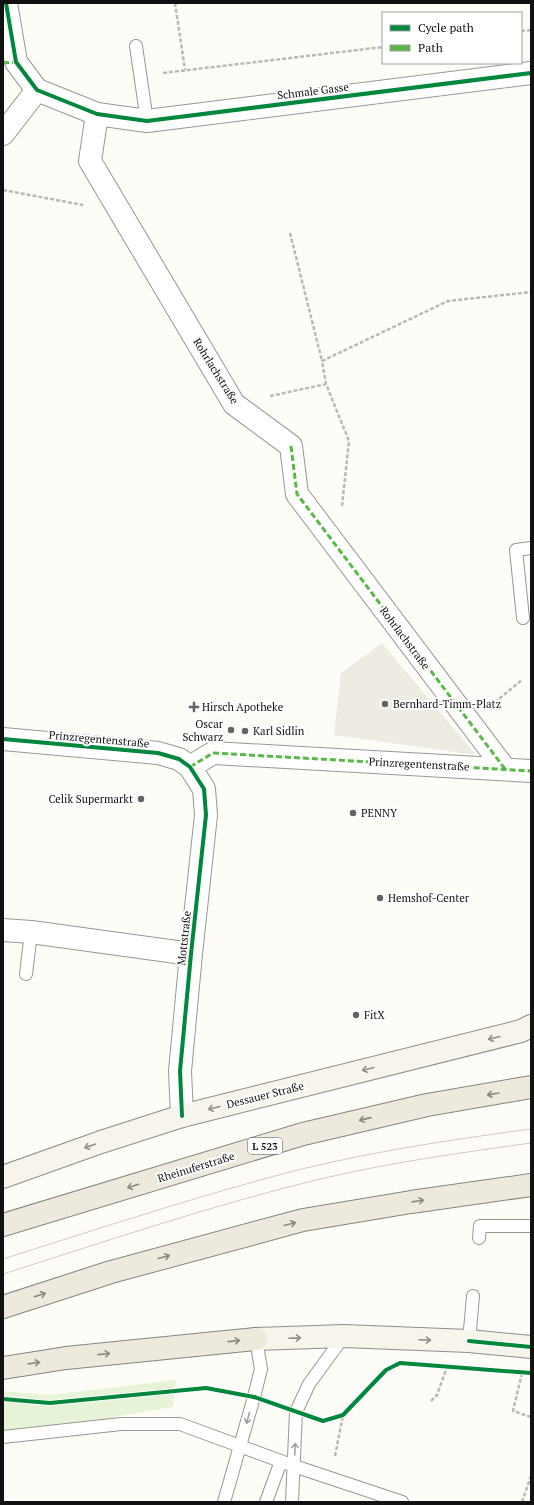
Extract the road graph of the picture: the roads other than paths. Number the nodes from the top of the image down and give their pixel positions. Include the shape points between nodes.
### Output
1 (6, 3) edge
2 (136, 46) dead end
3 (531, 73) edge
4 (38, 90) junction
5 (98, 114) junction
6 (147, 121) junction
7 (3, 134) edge
8 (531, 548) edge
9 (523, 618) dead end
10 (3, 739) edge
11 (190, 766) junction
12 (505, 769) junction
13 (531, 771) edge
14 (3, 930) edge
15 (31, 932) junction
16 (191, 954) junction
17 (26, 974) dead end
18 (531, 1026) edge
19 (531, 1087) edge
20 (182, 1116) junction
21 (3, 1176) edge
22 (531, 1185) edge
23 (3, 1225) edge
24 (531, 1226) edge
25 (479, 1238) dead end
26 (473, 1296) dead end
27 (3, 1308) edge
28 (344, 1336) junction
29 (256, 1339) junction
30 (469, 1341) junction
31 (531, 1347) edge
32 (3, 1368) edge
33 (3, 1437) edge
34 (241, 1446) junction
35 (281, 1461) junction
36 (294, 1466) junction
37 (224, 1502) edge
38 (266, 1502) edge
39 (292, 1502) edge
40 (402, 1502) edge

1 - 4 street via 16,62
2 - 6 lane
3 - 6 street, Schmale Gasse
4 - 5 street
4 - 7 street
5 - 6 street, Schmale Gasse
5 - 12 street, Rohrlachstraße via 90,161 234,404 291,446 296,494
8 - 9 lane via 516,550
10 - 11 street, Prinzregentenstraße via 158,753 179,759
11 - 12 street, Prinzregentenstraße via 213,753
11 - 16 street, Mottstraße via 204,789 206,815
12 - 13 street, Prinzregentenstraße
14 - 15 street, Mottstraße
15 - 16 street, Mottstraße
15 - 17 lane
16 - 20 street, Mottstraße via 180,1070
18 -> 20 main road, Dessauer Straße via 521,1031
19 -> 23 main road, Rheinuferstraße / L 523 via 427,1105 303,1134
20 -> 21 main road, Dessauer Straße
27 -> 22 main road via 111,1272 303,1220
24 - 25 lane via 480,1226
26 - 30 lane
29 -> 28 main road
28 -> 30 main road
36 -> 28 lane via 296,1412 309,1384
32 -> 29 main road via 66,1358
29 -> 34 lane via 260,1369
30 - 31 main road
33 - 34 lane via 121,1424 180,1424
34 - 35 lane
34 - 37 lane
35 - 36 lane
35 - 38 lane
36 - 39 lane
36 - 40 lane

